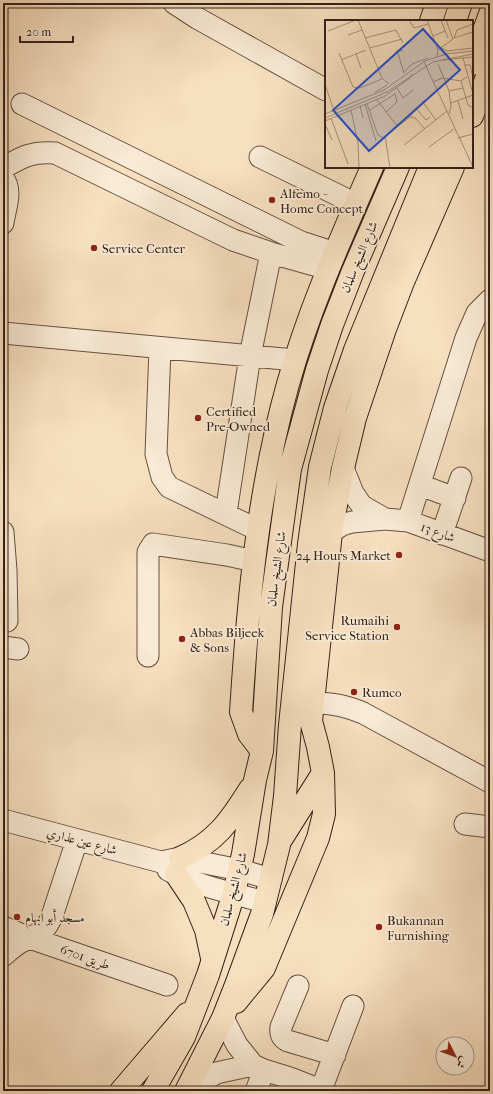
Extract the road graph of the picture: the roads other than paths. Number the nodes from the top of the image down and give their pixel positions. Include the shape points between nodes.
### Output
1 (174, 3) edge
2 (437, 3) edge
3 (461, 3) edge
4 (490, 14) edge
5 (431, 20) edge
6 (455, 20) edge
7 (473, 61) edge
8 (490, 69) edge
9 (325, 89) edge
10 (22, 104) dead end
11 (473, 113) edge
12 (260, 157) dead end
13 (3, 168) edge
14 (372, 168) edge
15 (398, 168) edge
16 (430, 168) edge
17 (453, 168) edge
18 (3, 178) edge
19 (356, 204) junction
20 (3, 223) edge
21 (271, 253) junction
22 (331, 261) junction
23 (490, 300) edge
24 (3, 333) edge
25 (160, 348) junction
26 (250, 356) junction
27 (295, 360) junction
28 (343, 468) junction
29 (461, 478) dead end
30 (420, 485) junction
31 (455, 498) junction
32 (226, 513) junction
33 (385, 518) junction
34 (408, 521) junction
35 (258, 530) junction
36 (3, 532) edge
37 (332, 532) junction
38 (442, 534) junction
39 (490, 551) edge
40 (254, 561) junction
41 (4, 570) edge
42 (251, 586) junction
43 (273, 589) junction
44 (8, 620) dead end
45 (148, 656) dead end
46 (314, 703) junction
47 (262, 751) junction
48 (323, 773) junction
49 (255, 780) junction
50 (490, 782) edge
51 (3, 820) edge
52 (465, 824) dead end
53 (490, 827) edge
54 (77, 840) junction
55 (279, 844) junction
56 (172, 865) junction
57 (240, 870) junction
58 (271, 879) junction
59 (234, 893) junction
60 (265, 902) junction
61 (3, 927) edge
62 (30, 938) junction
63 (3, 956) edge
64 (213, 960) junction
65 (167, 985) dead end
66 (298, 986) dead end
67 (198, 1002) junction
68 (352, 1006) dead end
69 (223, 1018) junction
70 (334, 1055) junction
71 (258, 1068) junction
72 (121, 1091) edge
73 (153, 1091) edge
74 (187, 1091) edge
75 (256, 1091) edge
76 (322, 1091) edge

1 - 9 street
2 - 5 main road
3 - 6 main road
4 - 7 main road
8 - 11 main road
10 - 22 street via 301,242
12 - 19 street
13 - 21 street via 30,154 55,153 233,240
14 - 19 main road
15 - 43 main road, شارع الشيخ سلمان via 353,271 317,370 290,469
16 - 55 main road via 355,350 335,408 320,467 309,544
17 - 28 main road via 385,329 355,418
18 - 20 street via 8,194
19 - 22 main road
21 - 22 street
21 - 26 street
22 - 27 main road
23 - 30 street via 477,313 466,338
24 - 25 street
25 - 26 street
25 - 32 street via 156,454 162,477 169,487
26 - 27 street
26 - 32 street
27 - 35 main road via 274,438
28 - 33 street via 353,493 362,506
28 - 37 main road
29 - 31 street
30 - 31 street
30 - 34 street
31 - 38 street
32 - 35 street
33 - 34 street, شارع 13
33 - 37 street via 352,522
34 - 38 street, شارع 13
35 - 40 main road
36 - 41 street
37 - 46 main road
38 - 39 street, شارع 13
40 - 42 main road
40 - 45 street via 153,544 148,552
41 - 44 street
42 - 43 street
42 - 47 main road via 241,712 249,734
43 - 47 main road, شارع الشيخ سلمان
46 - 48 main road via 312,721
46 - 50 street via 331,703 363,713
47 - 49 main road, شارع الشيخ سلمان
48 - 55 main road
48 - 69 main road via 324,814 318,838 264,968
49 - 56 main road via 237,811 214,838
49 - 57 main road, شارع الشيخ سلمان
51 - 54 street, شارع عين عذاري
52 - 53 street
54 - 56 street, شارع عين عذاري
54 - 62 street via 48,926 40,934
55 - 58 main road
56 - 57 street, شارع عين عذاري
56 - 59 street, شارع عين عذاري
56 - 64 main road via 194,901 206,930
57 - 58 street, شارع عين عذاري
57 - 59 main road, شارع الشيخ سلمان
58 - 60 main road
59 - 60 street, شارع عين عذاري
59 - 64 main road, شارع الشيخ سلمان
60 - 69 main road
61 - 62 street, طريق 6701
62 - 63 street
62 - 65 street, طريق 6701
64 - 67 main road, شارع الشيخ سلمان
66 - 70 street via 281,1027 282,1037
67 - 72 main road
67 - 73 main road, شارع الشيخ سلمان via 184,1037
68 - 70 street
69 - 71 street via 237,1045
69 - 74 main road
70 - 76 street
71 - 74 street via 216,1073
71 - 75 street
71 - 76 street

